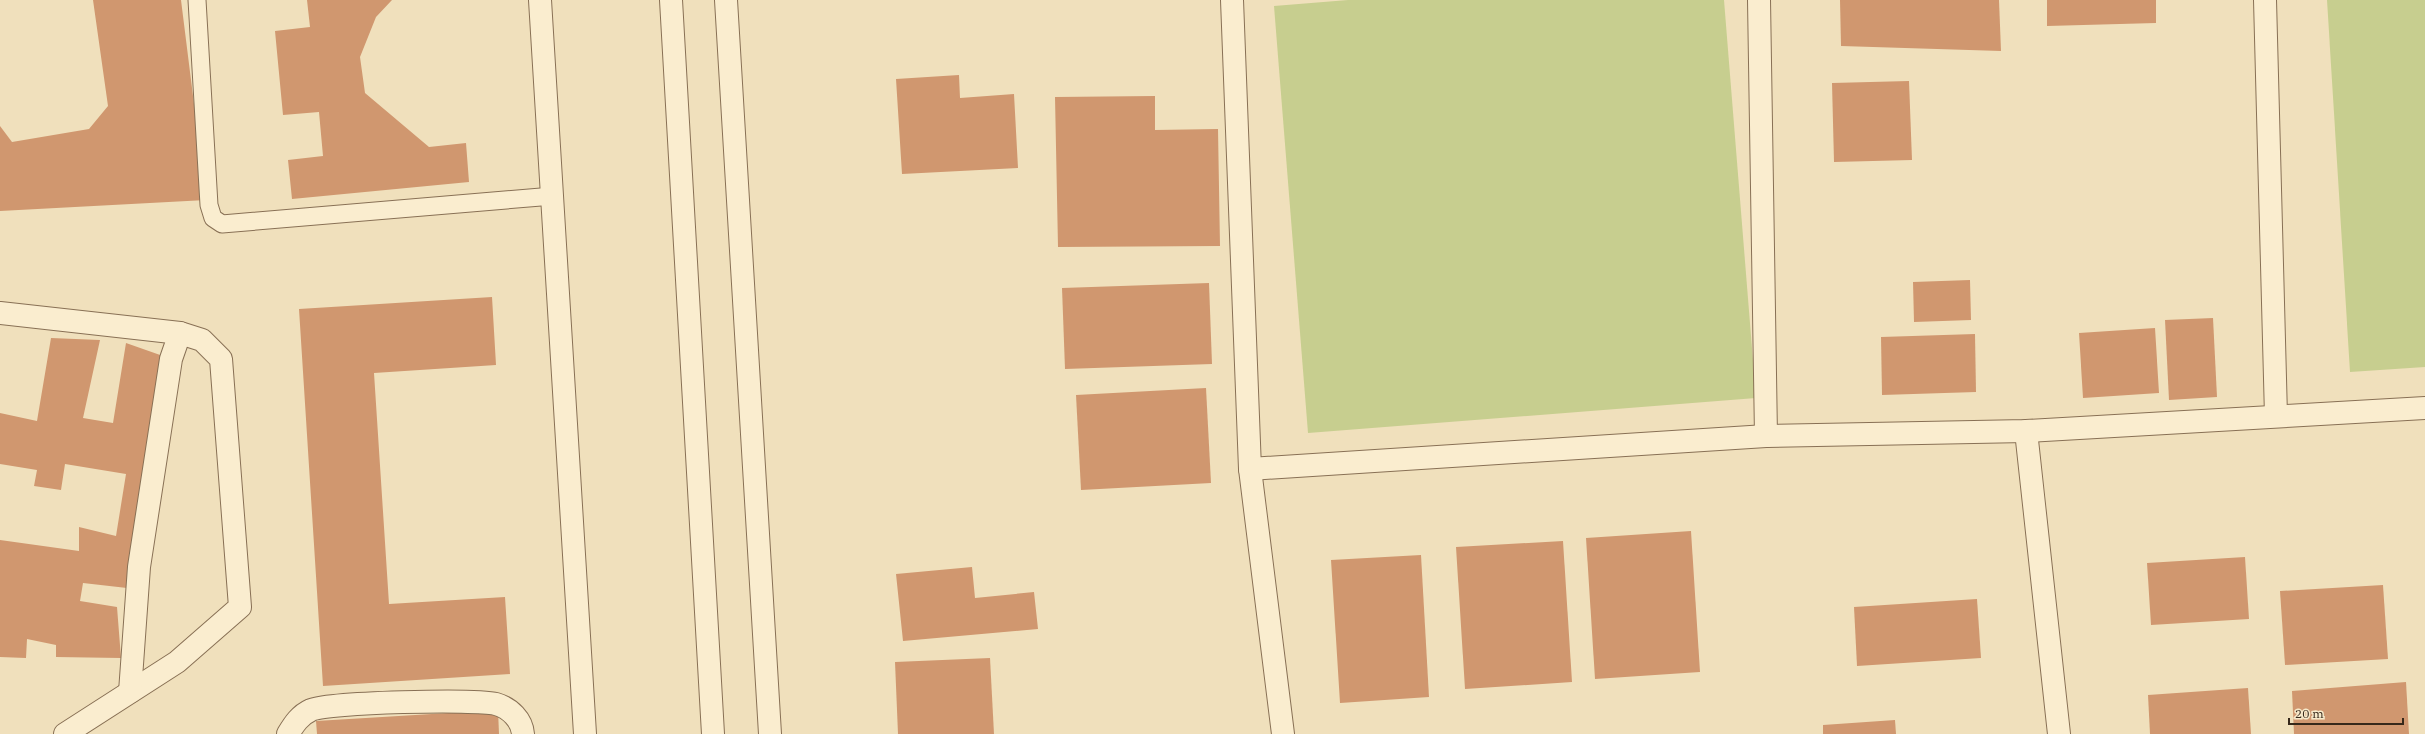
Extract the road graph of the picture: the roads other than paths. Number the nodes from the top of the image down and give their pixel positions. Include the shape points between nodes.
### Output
1 (197, 0) edge
2 (540, 0) edge
3 (671, 0) edge
4 (726, 0) edge
5 (1232, 0) edge
6 (1759, 0) edge
7 (2265, 0) edge
8 (553, 196) junction
9 (0, 313) edge
10 (180, 333) junction
11 (2425, 408) edge
12 (2276, 416) junction
13 (2026, 431) junction
14 (1766, 436) junction
15 (1250, 469) junction
16 (130, 692) junction
17 (65, 734) edge
18 (288, 734) edge
19 (523, 734) edge
20 (585, 734) edge
21 (713, 734) edge
22 (770, 734) edge
23 (1283, 734) edge
24 (2058, 734) edge

1 - 8 lane via 209,205 213,218 222,224
2 - 8 street
3 - 21 street
4 - 22 street
5 - 15 street
6 - 14 street
7 - 12 street
8 - 20 street
9 - 10 street
10 - 16 street via 171,359 139,567
10 - 16 street via 202,340 221,359 240,607 176,662
11 - 12 street
12 - 13 street
13 - 14 street
13 - 24 street
14 - 15 street
15 - 23 street
16 - 17 street
18 - 19 street via 296,720 311,710 396,703 497,705 515,716

